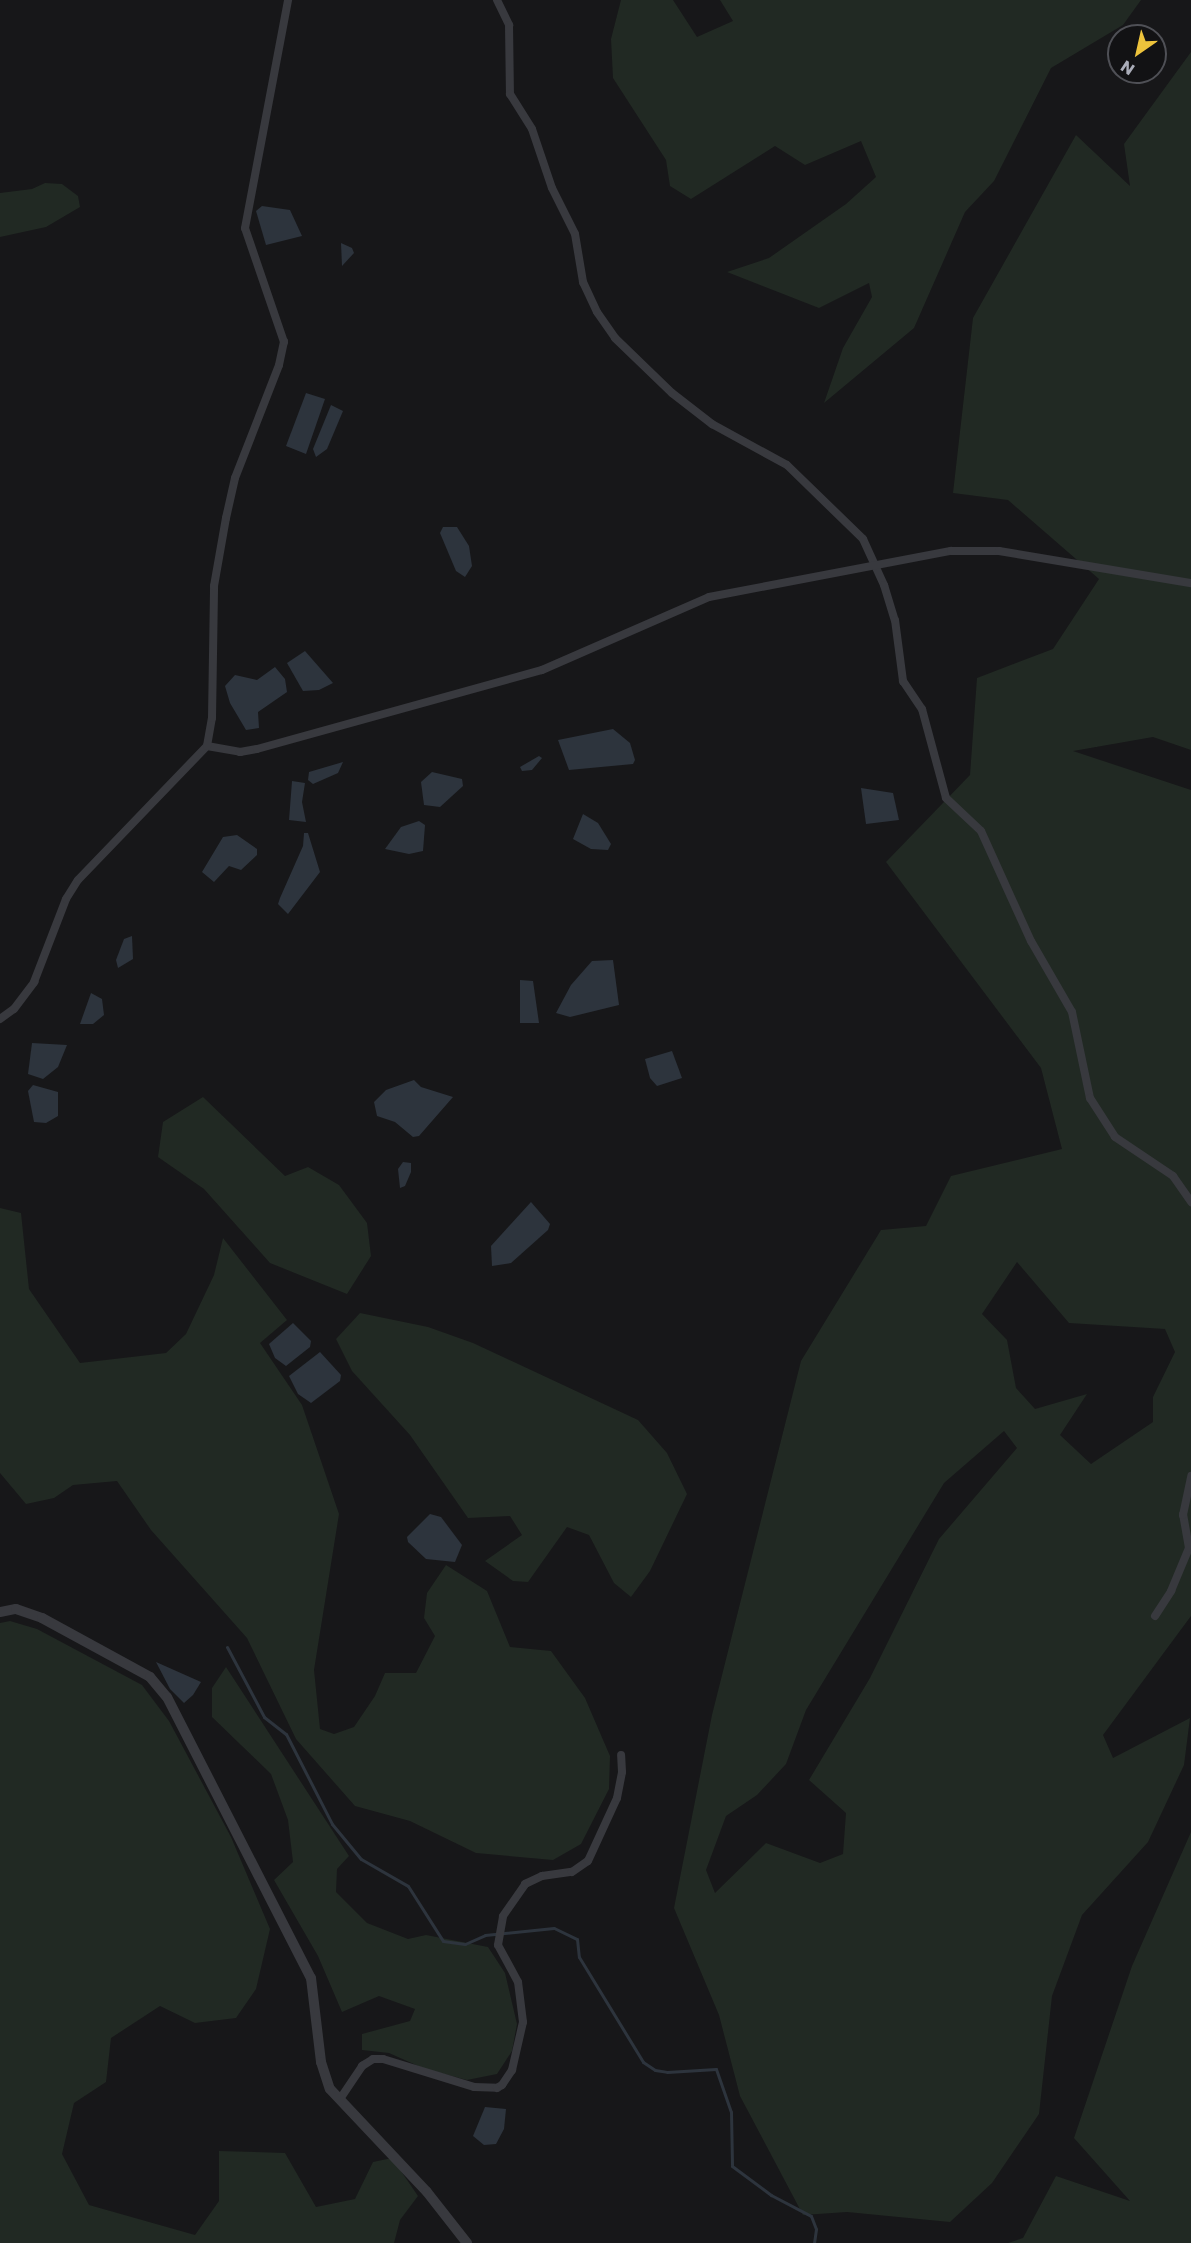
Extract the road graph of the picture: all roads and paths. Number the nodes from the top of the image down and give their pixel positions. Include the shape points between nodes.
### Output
1 (288, 0) edge
2 (497, 0) edge
3 (877, 567) junction
4 (1191, 583) edge
5 (207, 746) junction
6 (0, 1019) edge
7 (1191, 1202) edge
8 (1191, 1476) edge
9 (0, 1612) edge
10 (1155, 1616) dead end
11 (621, 1755) dead end
12 (340, 2099) junction
13 (467, 2243) edge

1 - 5 street via 245,228 284,342 279,365 235,478 226,518 214,586 212,718
2 - 3 street via 509,25 510,94 532,129 552,188 574,234 583,282 597,312 615,338 672,393 712,424 787,465 809,484 863,539
3 - 4 street via 951,551 999,551
3 - 5 street via 709,597 542,670 256,748 240,752
3 - 7 street via 895,620 903,681 922,709 946,798 981,831 1031,941 1072,1012 1090,1098 1115,1137 1173,1176
5 - 6 street via 78,880 66,899 34,982 15,1009
8 - 10 street via 1183,1515 1189,1548 1171,1591
9 - 12 street via 16,1609 42,1618 150,1677 167,1697 311,1978 321,2061 330,2089
11 - 12 street via 617,1798 588,1861 572,1872 542,1876 525,1884 503,1916 498,1945 518,1982 523,2022 512,2070 502,2085 474,2087 373,2059 362,2066
12 - 13 street via 427,2192

